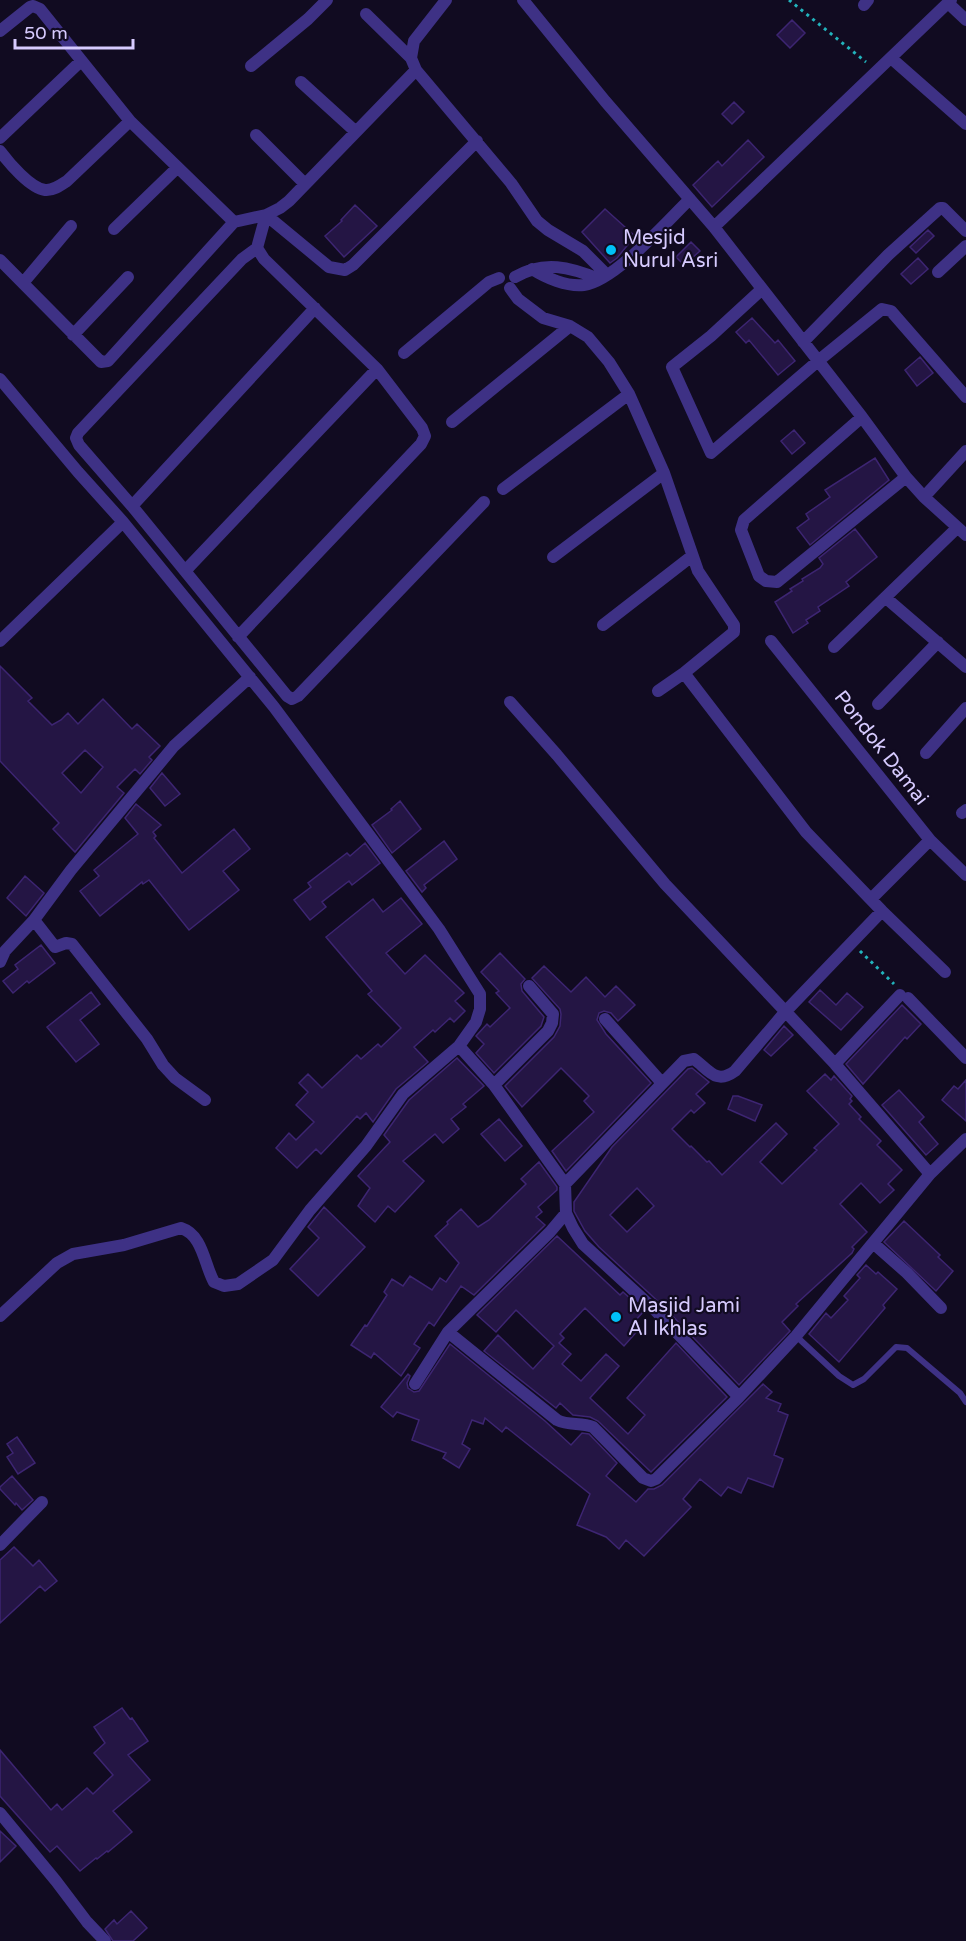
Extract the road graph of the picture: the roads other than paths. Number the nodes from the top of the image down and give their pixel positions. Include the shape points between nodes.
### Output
1 (327, 0) edge
2 (446, 0) edge
3 (523, 0) edge
4 (950, 2) edge
5 (366, 14) dead end
6 (966, 20) edge
7 (0, 31) edge
8 (891, 58) junction
9 (81, 61) junction
10 (413, 64) junction
11 (251, 66) dead end
12 (301, 82) dead end
13 (129, 121) junction
14 (966, 124) edge
15 (356, 132) junction
16 (256, 135) dead end
17 (0, 138) edge
18 (477, 141) junction
19 (0, 152) edge
20 (177, 168) junction
21 (305, 184) junction
22 (690, 198) junction
23 (266, 215) junction
24 (234, 222) junction
25 (71, 226) dead end
26 (714, 227) junction
27 (114, 229) dead end
28 (966, 231) edge
29 (966, 246) edge
30 (257, 248) junction
31 (0, 260) edge
32 (938, 272) dead end
33 (128, 277) dead end
34 (603, 277) junction
35 (513, 282) junction
36 (23, 283) junction
37 (761, 290) junction
38 (315, 308) junction
39 (570, 326) junction
40 (74, 334) junction
41 (803, 342) junction
42 (404, 353) dead end
43 (818, 361) junction
44 (377, 369) junction
45 (0, 379) edge
46 (628, 394) junction
47 (966, 397) edge
48 (862, 417) junction
49 (452, 422) dead end
50 (966, 451) edge
51 (664, 473) junction
52 (906, 477) junction
53 (502, 489) dead end
54 (924, 497) junction
55 (484, 502) dead end
56 (132, 506) junction
57 (123, 522) junction
58 (962, 531) edge
59 (692, 556) junction
60 (553, 557) dead end
61 (184, 571) junction
62 (204, 596) junction
63 (886, 598) junction
64 (193, 606) junction
65 (603, 625) dead end
66 (238, 637) junction
67 (0, 641) edge
68 (771, 641) dead end
69 (938, 642) junction
70 (834, 647) dead end
71 (966, 667) edge
72 (684, 674) junction
73 (250, 677) junction
74 (658, 691) dead end
75 (510, 702) dead end
76 (878, 704) dead end
77 (966, 708) edge
78 (926, 753) dead end
79 (930, 840) junction
80 (966, 875) edge
81 (871, 899) junction
82 (882, 911) junction
83 (34, 921) junction
84 (2, 953) edge
85 (945, 972) dead end
86 (529, 986) dead end
87 (786, 1011) junction
88 (605, 1019) dead end
89 (459, 1046) junction
90 (966, 1058) edge
91 (835, 1064) junction
92 (662, 1083) junction
93 (494, 1085) junction
94 (205, 1100) dead end
95 (966, 1139) edge
96 (930, 1174) junction
97 (565, 1184) junction
98 (566, 1213) junction
99 (873, 1243) junction
100 (941, 1308) dead end
101 (0, 1316) edge
102 (448, 1332) junction
103 (796, 1336) junction
104 (415, 1384) dead end
105 (739, 1397) junction
106 (966, 1402) edge
107 (42, 1502) dead end
108 (0, 1545) edge
109 (0, 1814) edge
110 (105, 1941) edge

1 - 11 street
2 - 10 street via 414,41
3 - 22 street via 604,101
4 - 6 street
4 - 8 street
5 - 10 street
7 - 9 street via 33,6 40,9
8 - 14 street
8 - 26 street
9 - 13 street
9 - 17 street
10 - 15 street
10 - 18 street
12 - 15 street
13 - 19 street via 57,188 46,190 31,184
13 - 20 street
15 - 21 street
16 - 21 street
18 - 23 street via 345,270 329,267
18 - 34 street via 537,221 583,251
20 - 24 street
20 - 27 street
21 - 23 street via 289,201
22 - 26 street
22 - 34 street via 622,265
23 - 24 street
23 - 30 street
24 - 40 street via 108,362 101,362
25 - 36 street
26 - 37 street
28 - 41 street via 940,208
29 - 32 street
30 - 38 street
30 - 56 street via 242,259 78,433 79,445
31 - 36 street
33 - 40 street
34 - 35 street via 586,285 575,285 532,269
35 - 39 street via 518,299 531,310
35 - 42 street via 502,286 499,278 489,282
36 - 40 street
37 - 41 street
37 - 43 street via 672,367 711,453
38 - 44 street
38 - 56 street
39 - 46 street via 588,337
39 - 49 street
41 - 43 street
43 - 47 street via 877,311 886,309
43 - 48 street
44 - 61 street
44 - 66 street via 422,428 425,436 421,444
45 - 57 street
46 - 51 street
46 - 53 street
48 - 52 street
48 - 52 street via 744,520 741,530 759,576 766,582 777,582
50 - 54 street
51 - 59 street
51 - 60 street
52 - 54 street
54 - 58 street
55 - 66 street via 298,696 287,696
56 - 61 street
57 - 64 street
57 - 67 street
58 - 63 street
59 - 65 street
59 - 72 street via 734,632
61 - 62 street
62 - 64 street
62 - 66 street
63 - 69 street
63 - 70 street
64 - 73 street
68 - 79 street, Pondok Damai
69 - 71 street
69 - 76 street
72 - 74 street
72 - 81 street via 806,832
73 - 83 street via 174,746
73 - 89 street via 439,929 480,994 476,1022
75 - 87 street via 665,884
77 - 78 street
79 - 80 street, Pondok Damai
79 - 81 street
81 - 82 street
82 - 85 street
82 - 87 street
83 - 84 street
83 - 94 street via 55,947 72,944 163,1065
86 - 93 street via 553,1014 552,1023
87 - 91 street
87 - 92 street via 730,1075 715,1076 694,1059 688,1059
88 - 92 street
89 - 93 street
89 - 101 street via 403,1094 273,1260 250,1278 224,1286 214,1282 196,1238 181,1228 124,1245 73,1254 57,1263
90 - 91 street via 904,997
91 - 96 street
92 - 97 street
93 - 97 street
95 - 96 street
96 - 99 street
97 - 98 street
98 - 102 street
98 - 105 street via 583,1244 656,1311
99 - 100 street
99 - 103 street
102 - 104 street
102 - 105 street via 557,1420 593,1427 648,1480 656,1479
103 - 105 street
103 - 106 lane via 853,1384 864,1379 896,1347 907,1348
107 - 108 street
109 - 110 street

